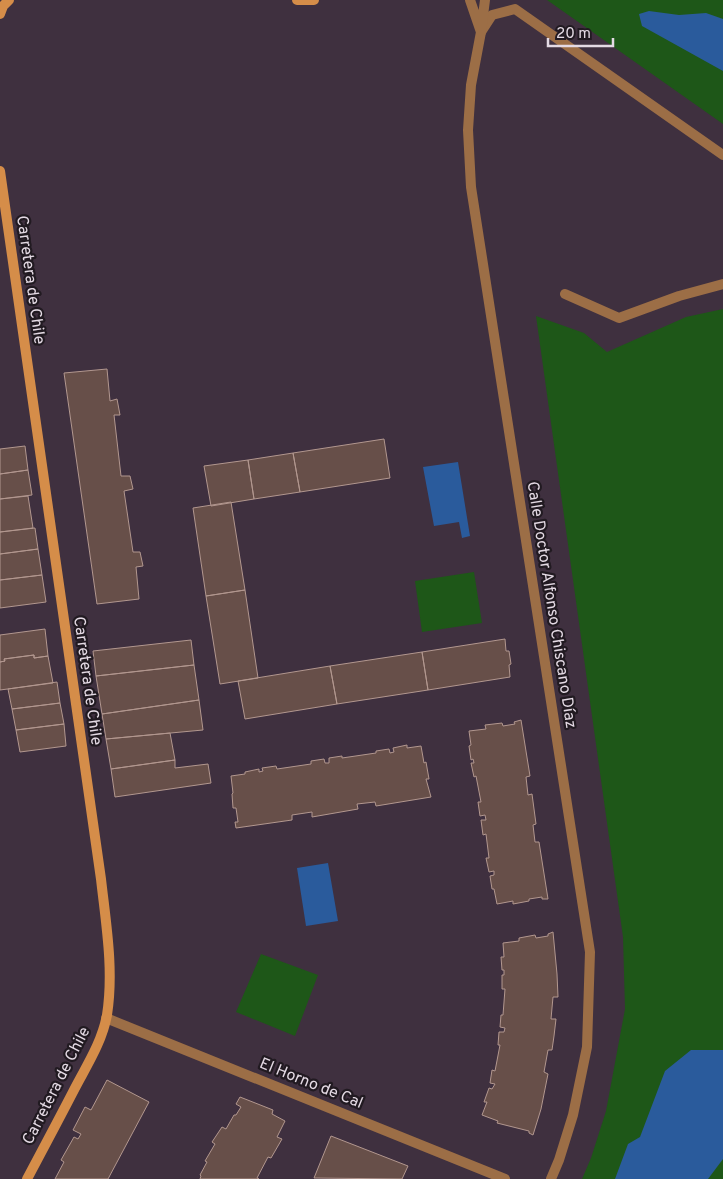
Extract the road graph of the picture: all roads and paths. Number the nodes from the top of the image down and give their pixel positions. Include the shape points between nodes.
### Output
1 (9, 0) edge
2 (297, 0) edge
3 (314, 0) edge
4 (470, 0) edge
5 (485, 0) edge
6 (0, 14) edge
7 (481, 32) junction
8 (723, 155) edge
9 (0, 171) edge
10 (723, 284) edge
11 (565, 294) dead end
12 (106, 1018) junction
13 (27, 1179) edge
14 (505, 1179) edge
15 (550, 1179) edge

1 - 6 street
2 - 3 street
4 - 7 street, Calle Doctor Alfonso Chiscano Díaz
5 - 7 street, Calle Doctor Alfonso Chiscano Díaz
7 - 8 street via 492,15 515,10
7 - 15 street, Calle Doctor Alfonso Chiscano Díaz via 471,84 468,130 472,187 590,952 587,1046 573,1115
9 - 12 street, Carretera de Chile via 104,908 110,969
10 - 11 street via 619,318
12 - 13 street, Carretera de Chile via 96,1048
12 - 14 street, El Horno de Cal

